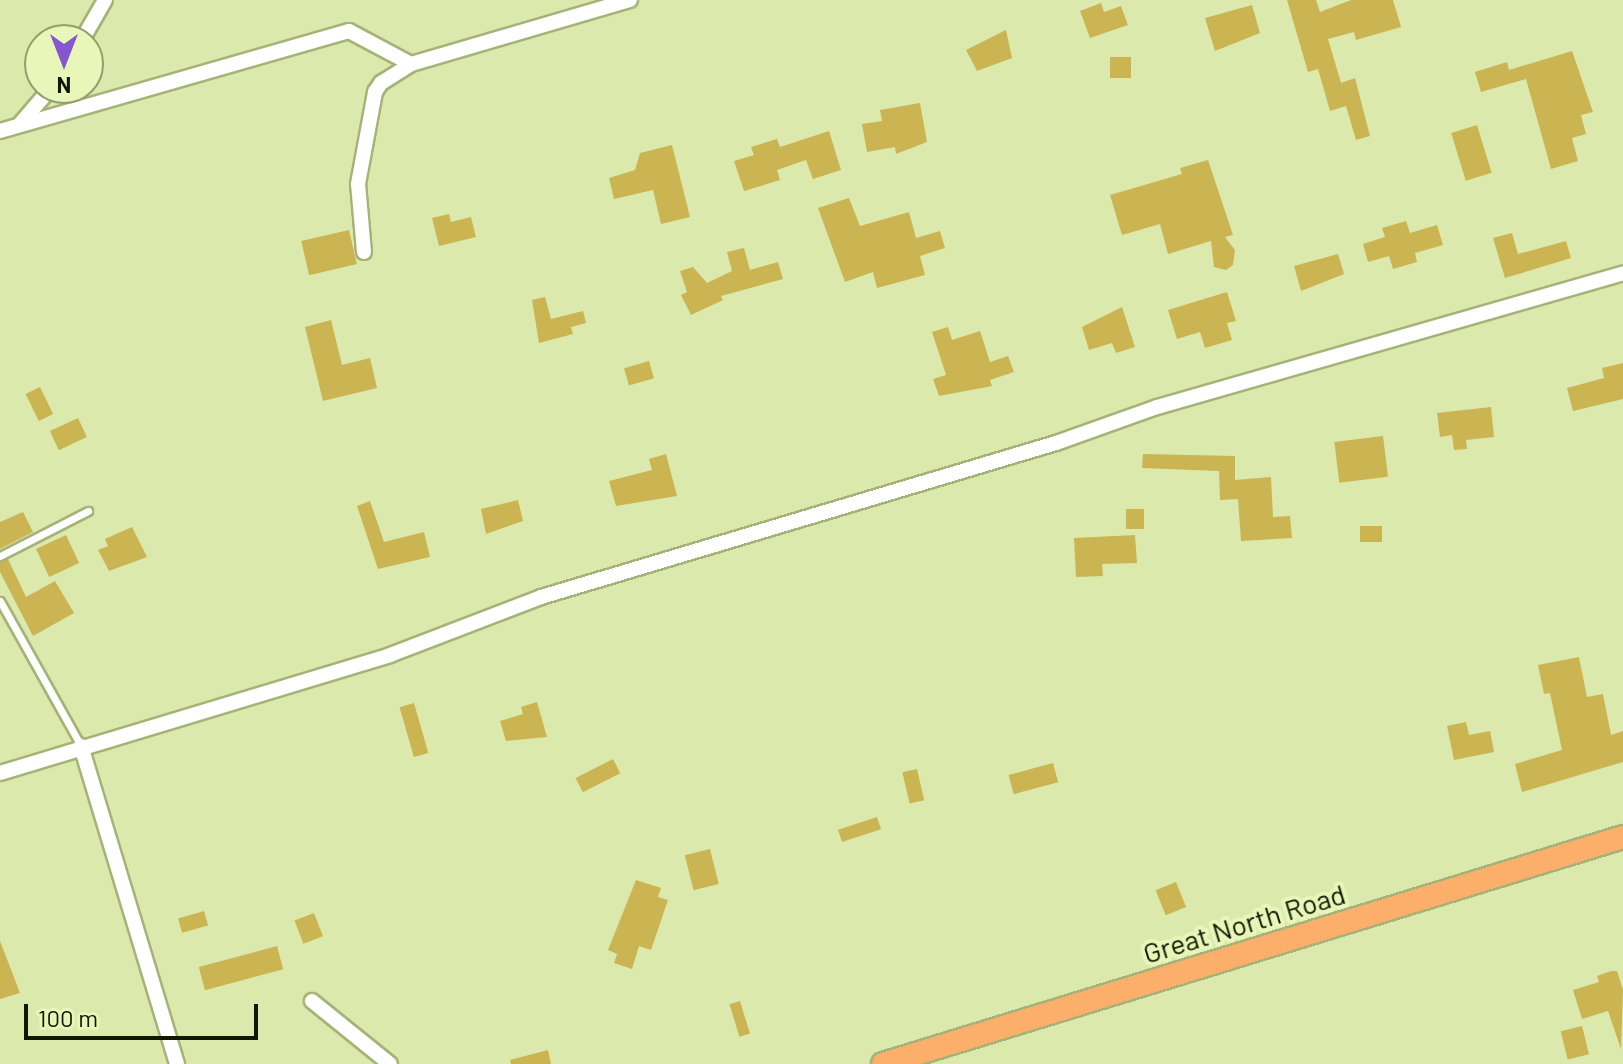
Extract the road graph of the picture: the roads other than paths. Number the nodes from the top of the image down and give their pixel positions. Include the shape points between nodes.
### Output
1 (105, 0) edge
2 (630, 0) edge
3 (91, 24) edge
4 (411, 64) junction
5 (37, 104) edge
6 (19, 125) junction
7 (0, 131) edge
8 (364, 252) dead end
9 (1623, 273) edge
10 (88, 511) dead end
11 (0, 556) edge
12 (0, 601) edge
13 (81, 746) junction
14 (0, 773) edge
15 (1623, 837) edge
16 (312, 1001) dead end
17 (177, 1064) edge
18 (390, 1064) edge
19 (883, 1064) edge

1 - 3 street
2 - 4 street
4 - 6 street via 349,31
4 - 8 street via 375,92 358,184
5 - 6 street
6 - 7 street
9 - 13 street via 1157,407 1056,443 541,597 390,655
10 - 11 lane
12 - 13 lane
13 - 14 street
13 - 17 street
15 - 19 highway, Great North Road
16 - 18 street

